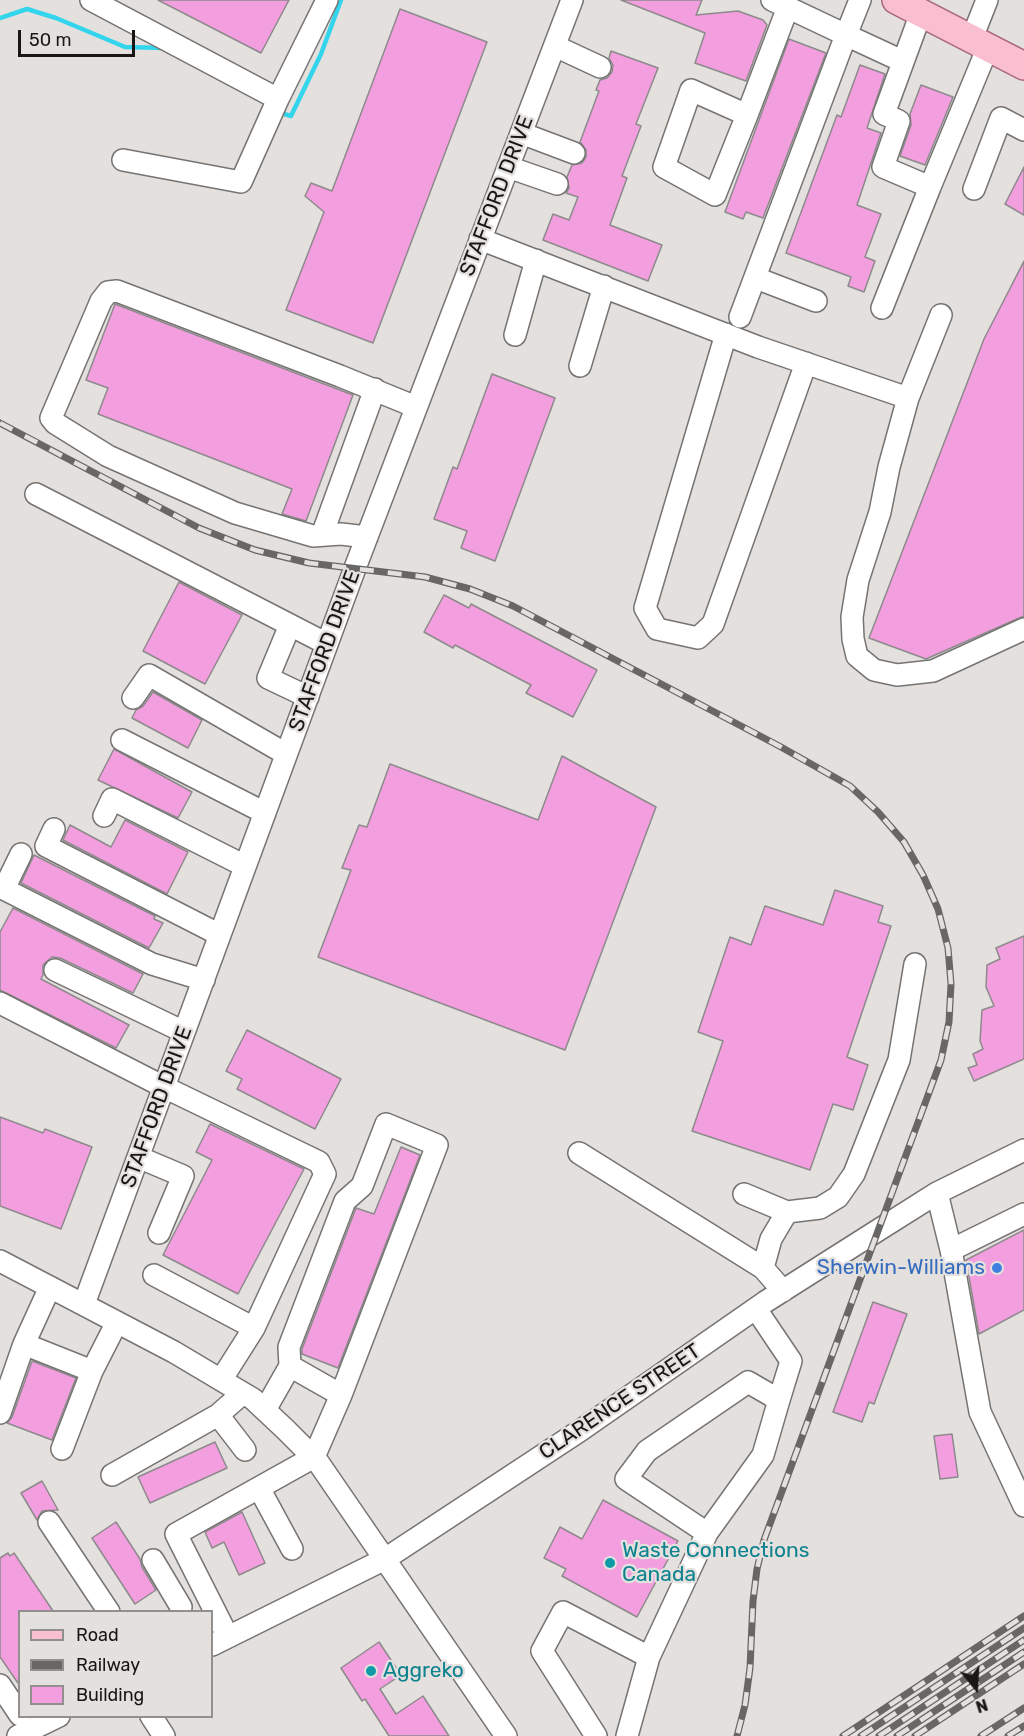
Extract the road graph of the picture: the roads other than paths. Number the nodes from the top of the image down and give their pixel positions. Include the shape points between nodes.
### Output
1 (92, 0) edge
2 (327, 0) edge
3 (572, 0) edge
4 (860, 0) edge
5 (896, 0) edge
6 (987, 0) edge
7 (780, 4) edge
8 (921, 13) junction
9 (846, 36) junction
10 (980, 43) junction
11 (555, 46) junction
12 (902, 61) junction
13 (1024, 66) edge
14 (600, 67) dead end
15 (278, 99) junction
16 (747, 115) junction
17 (1024, 130) edge
18 (521, 133) junction
19 (574, 153) dead end
20 (123, 160) dead end
21 (508, 166) junction
22 (557, 184) dead end
23 (930, 187) junction
24 (974, 189) dead end
25 (480, 239) junction
26 (536, 260) junction
27 (756, 278) junction
28 (604, 286) junction
29 (816, 301) dead end
30 (882, 308) dead end
31 (941, 315) dead end
32 (740, 318) dead end
33 (726, 334) junction
34 (515, 335) dead end
35 (806, 363) junction
36 (580, 366) dead end
37 (375, 389) junction
38 (908, 398) junction
39 (416, 407) junction
40 (36, 494) dead end
41 (322, 535) junction
42 (367, 537) junction
43 (290, 625) junction
44 (1024, 629) edge
45 (327, 644) junction
46 (308, 697) junction
47 (133, 698) dead end
48 (122, 740) dead end
49 (286, 754) junction
50 (265, 813) junction
51 (104, 816) dead end
52 (54, 829) dead end
53 (21, 854) dead end
54 (245, 866) junction
55 (2, 893) edge
56 (220, 935) junction
57 (915, 964) dead end
58 (56, 970) dead end
59 (204, 980) junction
60 (0, 1003) edge
61 (184, 1032) junction
62 (164, 1087) junction
63 (1024, 1150) edge
64 (579, 1153) dead end
65 (138, 1157) junction
66 (937, 1193) junction
67 (744, 1194) dead end
68 (787, 1212) junction
69 (1024, 1214) edge
70 (159, 1233) dead end
71 (951, 1251) junction
72 (0, 1261) edge
73 (763, 1268) junction
74 (154, 1275) dead end
75 (50, 1287) junction
76 (783, 1291) junction
77 (84, 1304) junction
78 (756, 1309) junction
79 (117, 1322) junction
80 (254, 1328) junction
81 (24, 1344) junction
82 (290, 1366) junction
83 (92, 1371) junction
84 (221, 1380) junction
85 (243, 1394) junction
86 (341, 1395) junction
87 (779, 1400) junction
88 (265, 1410) junction
89 (0, 1413) edge
90 (218, 1415) junction
91 (62, 1449) dead end
92 (245, 1450) dead end
93 (314, 1458) junction
94 (112, 1474) dead end
95 (259, 1488) junction
96 (1024, 1506) edge
97 (49, 1522) dead end
98 (708, 1533) junction
99 (292, 1549) dead end
100 (385, 1559) junction
101 (153, 1560) dead end
102 (108, 1610) edge
103 (179, 1610) edge
104 (207, 1610) edge
105 (213, 1624) edge
106 (220, 1641) edge
107 (649, 1657) junction
108 (0, 1684) edge
109 (18, 1717) edge
110 (50, 1718) edge
111 (22, 1724) edge
112 (506, 1736) edge
113 (596, 1736) edge
114 (627, 1736) edge

1 - 15 street
2 - 15 street
3 - 11 street, STAFFORD DRIVE
4 - 9 street
5 - 8 main road
6 - 10 street
7 - 9 street
7 - 16 street
8 - 10 main road
8 - 12 street
9 - 12 street
9 - 27 street
10 - 13 main road
10 - 23 street
11 - 14 street
11 - 18 street, STAFFORD DRIVE
12 - 23 street via 884,114 899,121 882,166
15 - 20 street via 241,182
16 - 16 street via 715,195 664,167 691,90
17 - 24 street via 1001,118
18 - 19 street
18 - 21 street, STAFFORD DRIVE
21 - 22 street
21 - 25 street, STAFFORD DRIVE
23 - 30 street
25 - 26 street
25 - 39 street, STAFFORD DRIVE
26 - 28 street
26 - 34 street
27 - 29 street
27 - 32 street
28 - 33 street
28 - 36 street
31 - 38 street
33 - 35 street
33 - 35 street via 645,609 657,629 698,638 713,624
35 - 38 street
37 - 39 street
37 - 41 street
37 - 41 street via 117,291 108,292 102,301 51,418 108,456 235,513 313,536
38 - 44 street via 880,512 858,580 852,617 857,656 874,670 897,675 933,671
39 - 42 street, STAFFORD DRIVE
40 - 43 street
41 - 42 street
42 - 45 street, STAFFORD DRIVE
43 - 45 street
43 - 46 street via 268,678
45 - 46 street, STAFFORD DRIVE
46 - 49 street, STAFFORD DRIVE
47 - 49 street via 149,675
48 - 50 street
49 - 50 street, STAFFORD DRIVE
50 - 54 street, STAFFORD DRIVE
51 - 54 street via 112,799
52 - 56 street via 46,846
53 - 55 street
54 - 56 street, STAFFORD DRIVE
55 - 59 street via 152,964
56 - 59 street, STAFFORD DRIVE
57 - 68 street via 898,1060 854,1174 838,1197 820,1208
58 - 61 street
59 - 61 street, STAFFORD DRIVE
60 - 62 street
61 - 62 street, STAFFORD DRIVE
62 - 65 street, STAFFORD DRIVE
62 - 80 street via 319,1162 325,1174
63 - 66 street, CLARENCE STREET
64 - 73 street
65 - 70 street via 183,1176
65 - 77 street, STAFFORD DRIVE
66 - 71 street
66 - 76 street, CLARENCE STREET
67 - 68 street
68 - 73 street via 771,1239
69 - 71 street
71 - 96 street via 980,1412
72 - 75 street
73 - 76 street
74 - 80 street
75 - 77 street
75 - 81 street
76 - 78 street, CLARENCE STREET
77 - 79 street
78 - 87 street via 791,1361
78 - 100 street, CLARENCE STREET
79 - 83 street
79 - 84 street
80 - 84 street
81 - 83 street
81 - 89 street
82 - 86 street
82 - 86 street via 289,1347 345,1201 362,1186 386,1124 437,1145
82 - 88 street
83 - 91 street
84 - 85 street
85 - 88 street
85 - 90 street
86 - 93 street
87 - 98 street via 763,1455
87 - 98 street via 748,1382 647,1451 626,1479
88 - 93 street
90 - 92 street
90 - 94 street
93 - 95 street
93 - 100 street
95 - 99 street
95 - 104 street via 176,1534
97 - 102 street
98 - 107 street
100 - 106 street, CLARENCE STREET
100 - 112 street
101 - 103 street
105 - 106 street
107 - 113 street via 563,1612 543,1651
107 - 114 street
108 - 109 street
110 - 111 street

